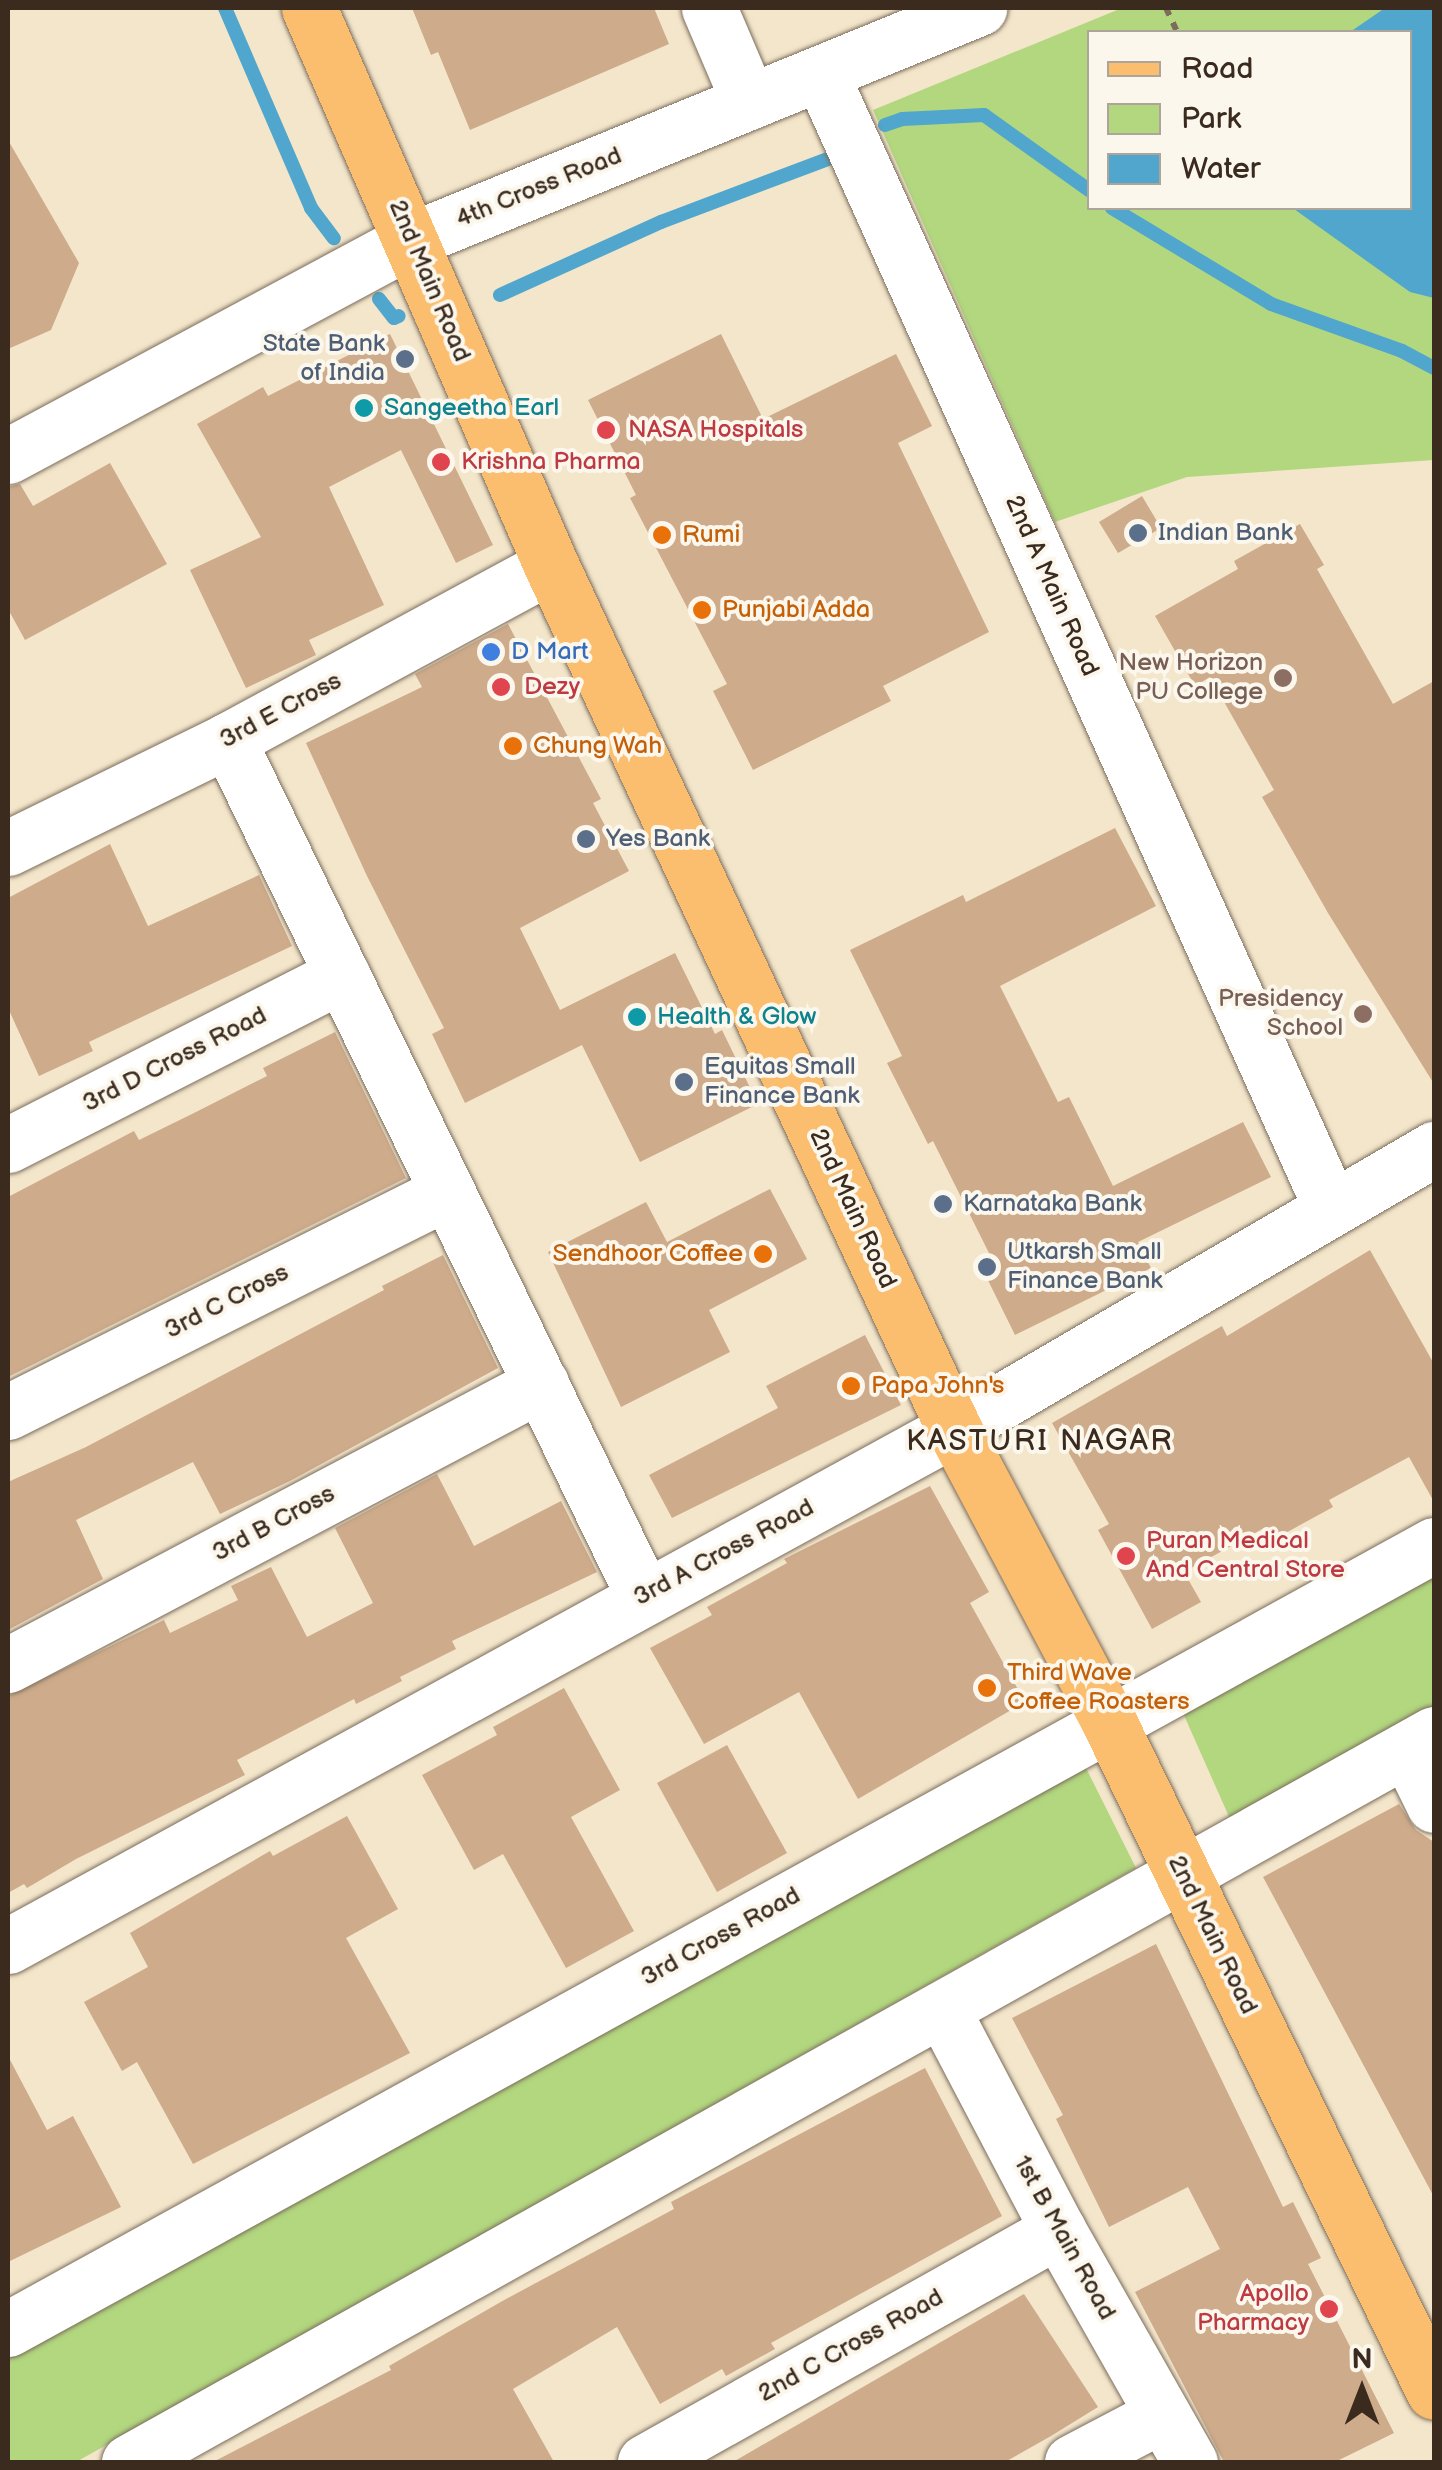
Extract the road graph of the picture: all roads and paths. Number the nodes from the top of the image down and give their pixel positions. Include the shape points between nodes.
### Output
1 (309, 8) edge
2 (709, 8) edge
3 (979, 8) edge
4 (821, 74) junction
5 (749, 102) junction
6 (411, 240) junction
7 (8, 456) edge
8 (551, 565) junction
9 (228, 740) junction
10 (8, 848) edge
11 (342, 976) junction
12 (8, 1145) edge
13 (1434, 1149) edge
14 (448, 1192) junction
15 (1331, 1208) junction
16 (541, 1384) junction
17 (8, 1412) edge
18 (954, 1429) junction
19 (1434, 1545) edge
20 (644, 1597) junction
21 (8, 1665) edge
22 (1110, 1724) junction
23 (1421, 1742) edge
24 (1434, 1805) edge
25 (1183, 1875) junction
26 (8, 1946) edge
27 (942, 2011) junction
28 (1058, 2230) junction
29 (8, 2329) edge
30 (1434, 2392) edge
31 (1162, 2415) junction
32 (143, 2460) edge
33 (645, 2462) edge
34 (1072, 2462) edge
35 (1190, 2462) edge

1 - 6 main road, 2nd Main Road
2 - 5 street
3 - 4 street, 4th Cross Road
4 - 5 street, 4th Cross Road
4 - 15 street, 2nd A Main Road
5 - 6 street, 4th Cross Road
6 - 7 street, 4th Cross Road
6 - 8 main road, 2nd Main Road
8 - 9 street, 3rd E Cross
8 - 18 main road, 2nd Main Road
9 - 10 street, 3rd E Cross
9 - 11 street
11 - 12 street, 3rd D Cross Road
11 - 14 street
13 - 15 street, 3rd A Cross Road
14 - 16 street
14 - 17 street, 3rd C Cross
15 - 18 street, 3rd A Cross Road
16 - 20 street
16 - 21 street, 3rd B Cross
18 - 20 street, 3rd A Cross Road
18 - 22 main road, 2nd Main Road
19 - 22 street, 3rd Cross Road
20 - 26 street, 3rd A Cross Road
22 - 25 main road, 2nd Main Road
22 - 29 street, 3rd Cross Road
23 - 24 street
23 - 25 street
25 - 27 street
25 - 30 main road, 2nd Main Road
27 - 28 street, 1st B Main Road
27 - 32 street
28 - 31 street, 1st B Main Road
28 - 33 street, 2nd C Cross Road
31 - 34 street
31 - 35 street, 1st B Main Road

